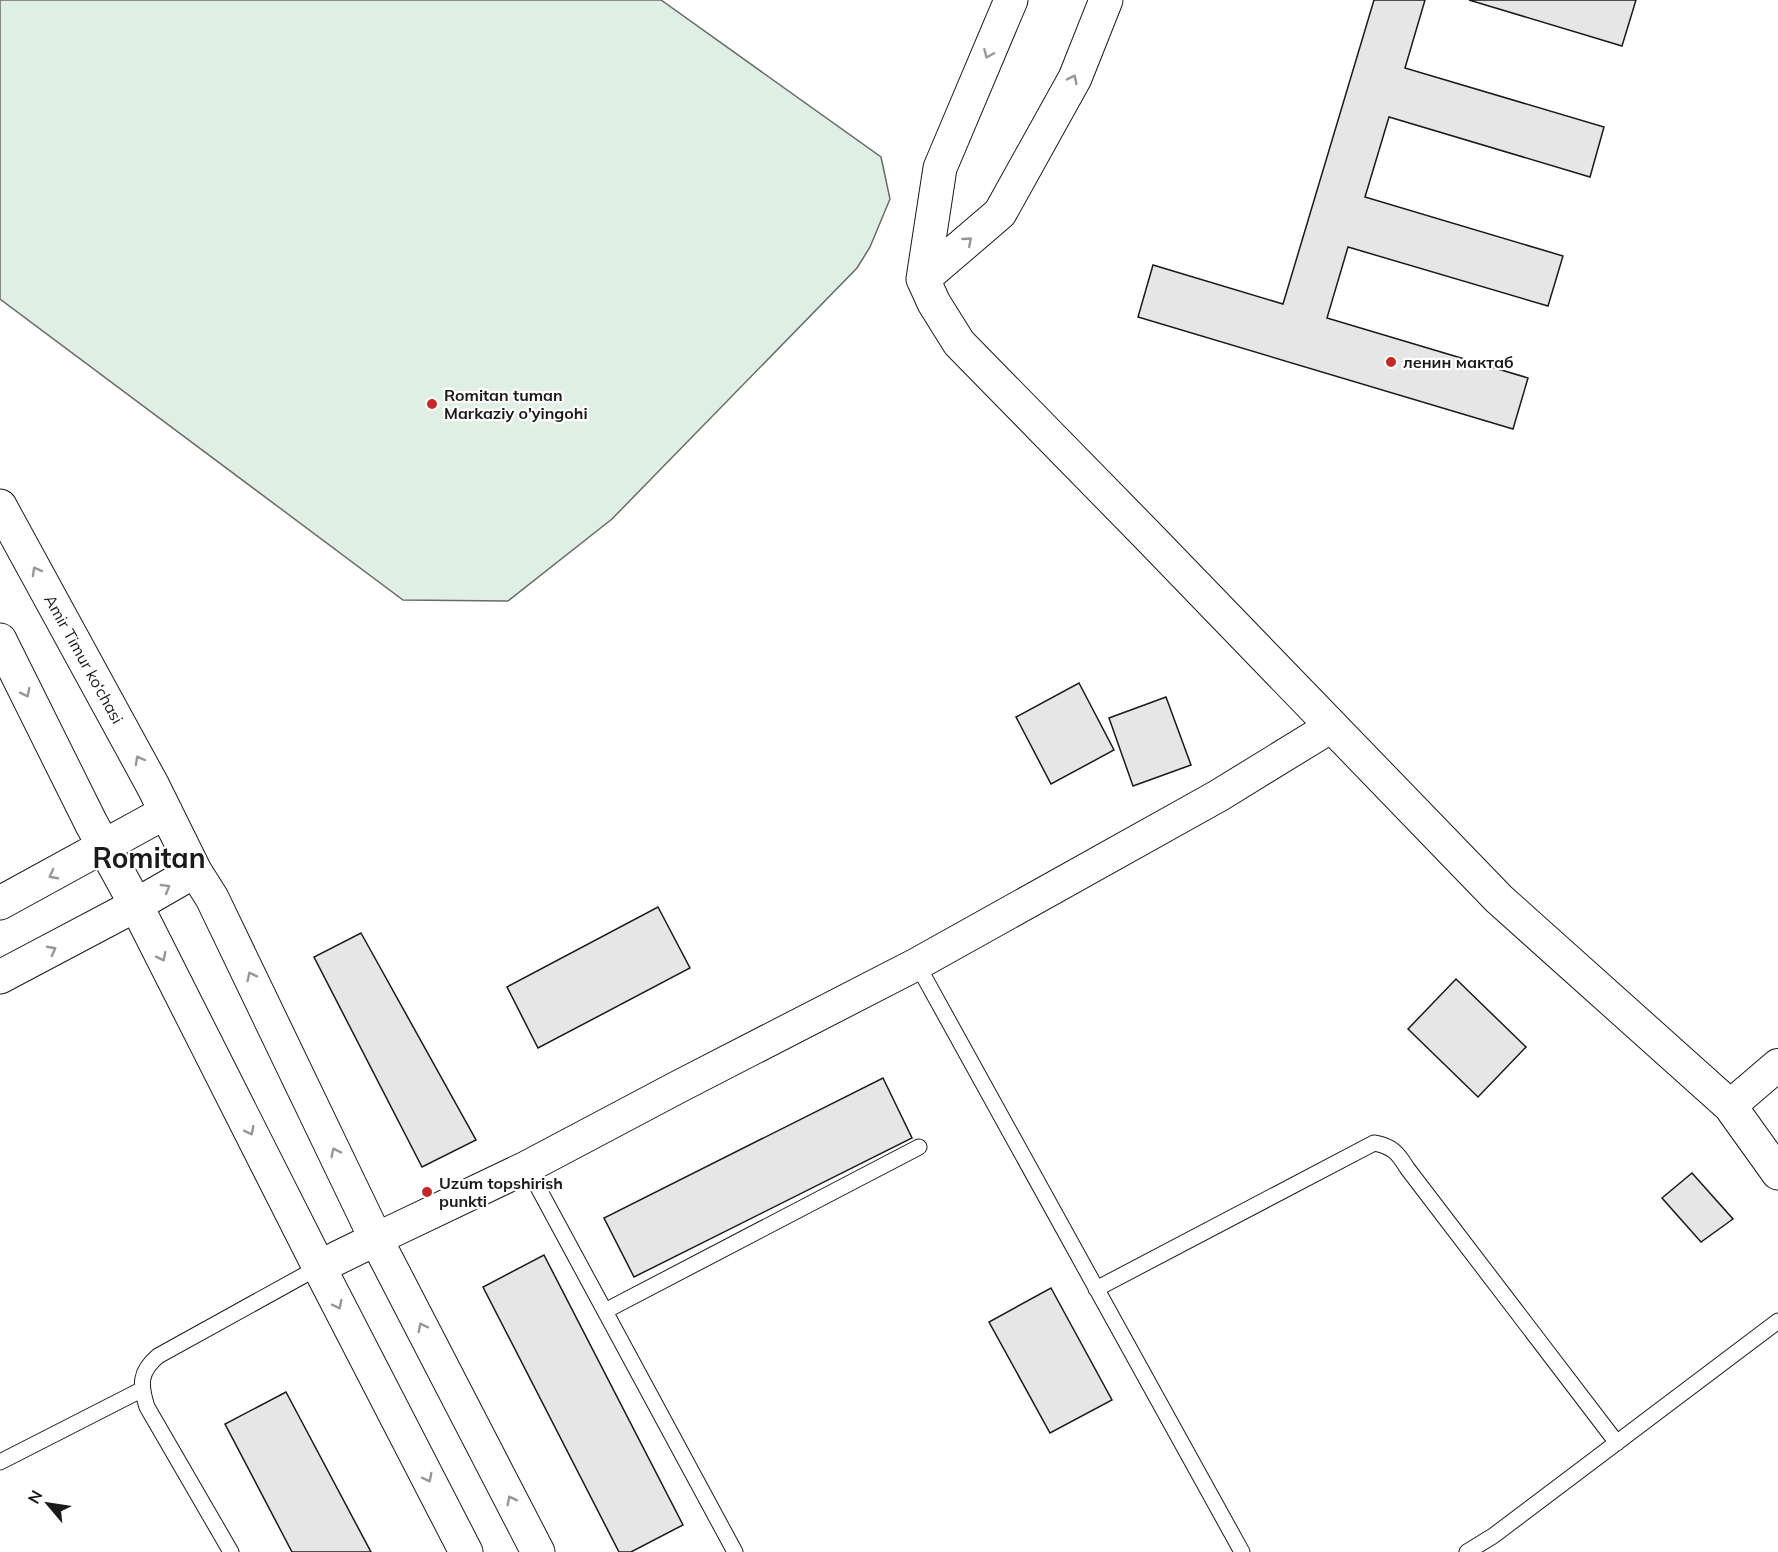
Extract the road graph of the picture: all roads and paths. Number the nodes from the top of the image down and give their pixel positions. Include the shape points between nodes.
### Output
1 (1011, 0) edge
2 (1106, 0) edge
3 (923, 279) junction
4 (0, 506) edge
5 (0, 640) edge
6 (1332, 726) junction
7 (166, 812) junction
8 (104, 847) junction
9 (195, 871) junction
10 (0, 903) edge
11 (136, 905) junction
12 (917, 964) junction
13 (0, 977) edge
14 (1778, 1065) edge
15 (1730, 1106) junction
16 (919, 1148) dead end
17 (528, 1167) junction
18 (1778, 1173) edge
19 (376, 1239) junction
20 (319, 1267) junction
21 (1096, 1289) junction
22 (605, 1311) junction
23 (1778, 1321) edge
24 (141, 1390) junction
25 (1617, 1443) junction
26 (0, 1462) edge
27 (231, 1552) edge
28 (466, 1552) edge
29 (538, 1552) edge
30 (735, 1552) edge
31 (1242, 1552) edge
32 (1467, 1552) edge

1 -> 3 street via 940,168
3 -> 2 street via 1000,213 1075,78
3 - 6 street via 959,343
7 -> 4 street, Amir Timur ko‘chasi
5 -> 8 street
6 - 12 street via 1218,796
6 - 15 street via 1499,899
7 - 8 street
7 - 9 street, Amir Timur ko‘chasi
8 -> 10 street
8 - 11 street
11 -> 9 street
19 -> 9 street, Amir Timur ko‘chasi via 249,972
13 -> 11 street
11 -> 20 street
12 - 17 street
12 - 21 lane
14 - 15 street
15 - 18 street
16 - 22 lane
17 - 19 street
17 - 22 lane
19 - 20 street
29 -> 19 street, Amir Timur ko‘chasi
20 - 24 lane via 158,1356 144,1373
20 -> 28 street
21 - 25 lane via 1374,1143 1384,1144 1399,1155
21 - 31 lane
22 - 30 lane
23 - 25 lane
24 - 26 lane
24 - 27 lane via 147,1407
25 - 32 lane

